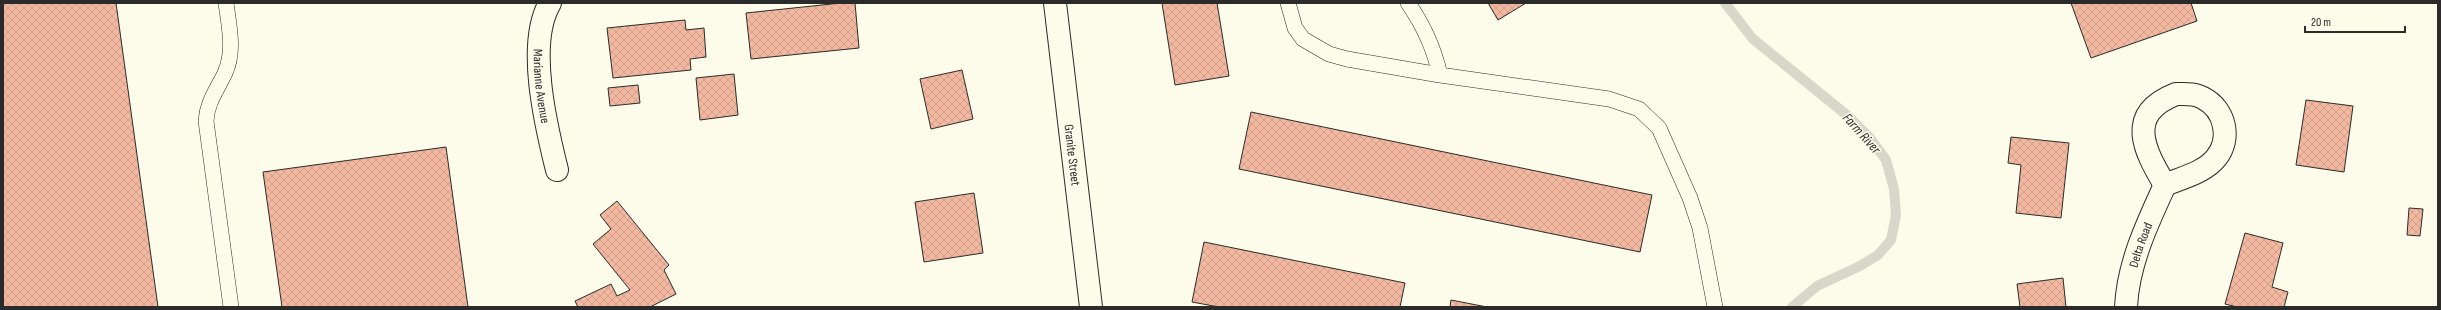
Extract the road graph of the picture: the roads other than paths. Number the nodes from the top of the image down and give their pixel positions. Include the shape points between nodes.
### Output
1 (226, 3) edge
2 (550, 3) edge
3 (1054, 3) edge
4 (1288, 3) edge
5 (1408, 3) edge
6 (1440, 75) junction
7 (557, 170) dead end
8 (2165, 185) dead end
9 (231, 307) edge
10 (1091, 307) edge
11 (1715, 307) edge
12 (2126, 307) edge

1 - 9 lane via 231,49 226,72 210,100 206,121
2 - 7 street, Marianne Avenue via 540,28 539,45 546,120
3 - 10 street, Granite Street
4 - 6 lane via 1295,28 1303,38 1329,54
5 - 6 lane via 1423,25
6 - 11 lane via 1609,99 1639,109 1650,117 1659,128 1690,198 1700,228
8 - 12 street, Delta Road via 2138,246

